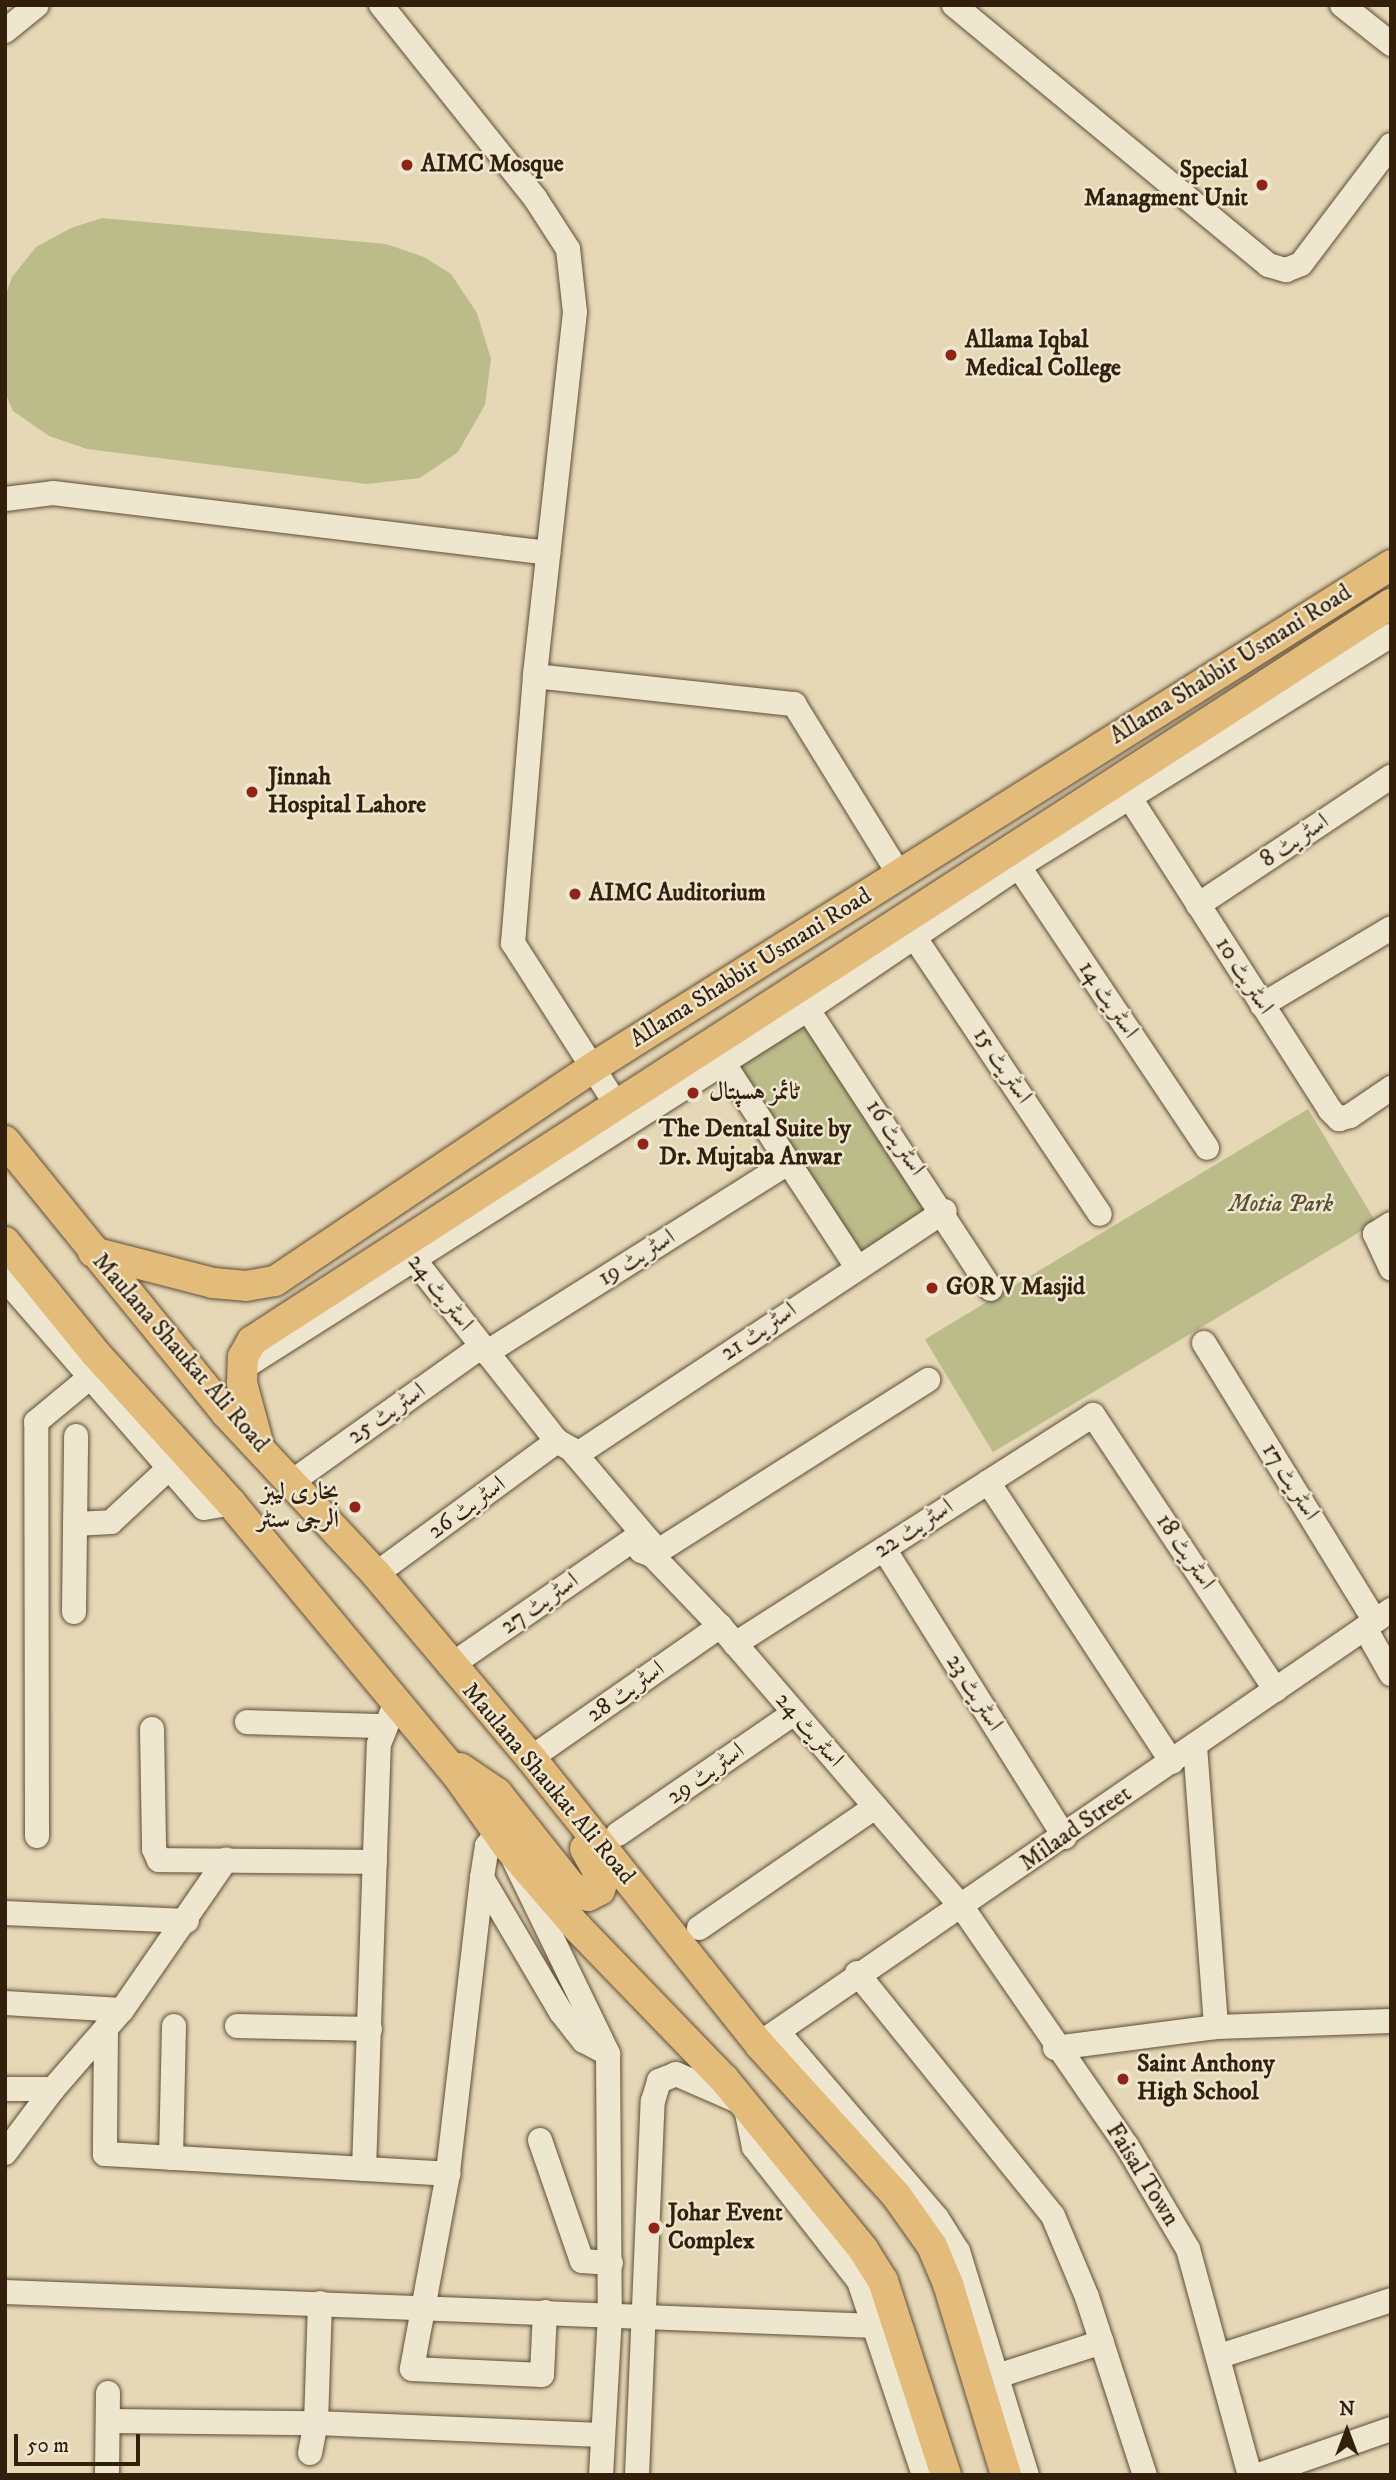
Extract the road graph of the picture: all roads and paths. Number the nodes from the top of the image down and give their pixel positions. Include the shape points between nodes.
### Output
1 (37, 5) edge
2 (381, 5) edge
3 (1342, 5) edge
4 (968, 10) edge
5 (5, 31) edge
6 (1391, 44) edge
7 (1391, 145) edge
8 (5, 499) edge
9 (548, 553) junction
10 (1391, 565) edge
11 (1391, 604) edge
12 (1391, 635) edge
13 (536, 676) junction
14 (1391, 777) edge
15 (1124, 788) junction
16 (1014, 859) junction
17 (899, 874) junction
18 (1198, 905) junction
19 (909, 928) junction
20 (1391, 928) edge
21 (801, 999) junction
22 (1262, 1005) junction
23 (716, 1052) junction
24 (592, 1069) junction
25 (1391, 1088) edge
26 (616, 1104) junction
27 (5, 1141) edge
28 (1207, 1148) dead end
29 (788, 1163) junction
30 (944, 1211) junction
31 (1100, 1214) dead end
32 (1383, 1229) edge
33 (407, 1251) junction
34 (93, 1252) junction
35 (7, 1258) edge
36 (858, 1267) junction
37 (1391, 1268) edge
38 (991, 1289) dead end
39 (1204, 1343) dead end
40 (484, 1350) junction
41 (88, 1379) junction
42 (929, 1380) dead end
43 (1093, 1415) joint
44 (76, 1436) dead end
45 (259, 1445) junction
46 (567, 1448) junction
47 (167, 1470) junction
48 (293, 1481) junction
49 (988, 1482) junction
50 (231, 1503) junction
51 (75, 1524) junction
52 (631, 1541) junction
53 (884, 1549) junction
54 (652, 1555) junction
55 (376, 1574) junction
56 (74, 1612) dead end
57 (1377, 1620) edge
58 (727, 1635) junction
59 (450, 1667) junction
60 (1391, 1674) edge
61 (1276, 1690) junction
62 (794, 1713) junction
63 (390, 1714) junction
64 (247, 1722) dead end
65 (152, 1729) dead end
66 (1195, 1746) junction
67 (439, 1753) junction
68 (1172, 1762) junction
69 (539, 1769) junction
70 (875, 1807) junction
71 (618, 1834) dead end
72 (37, 1836) dead end
73 (1065, 1836) junction
74 (503, 1839) junction
75 (226, 1860) junction
76 (376, 1861) junction
77 (482, 1878) junction
78 (962, 1908) junction
79 (5, 1913) edge
80 (187, 1921) junction
81 (699, 1928) dead end
82 (857, 1973) junction
83 (5, 2003) edge
84 (114, 2019) junction
85 (1391, 2021) edge
86 (174, 2026) dead end
87 (237, 2026) dead end
88 (1216, 2027) junction
89 (370, 2029) junction
90 (768, 2038) junction
91 (1055, 2048) junction
92 (607, 2054) junction
93 (5, 2089) edge
94 (52, 2089) junction
95 (745, 2104) junction
96 (540, 2140) dead end
97 (9, 2144) edge
98 (171, 2158) junction
99 (364, 2168) junction
100 (449, 2174) junction
101 (611, 2263) junction
102 (5, 2292) edge
103 (1391, 2300) edge
104 (320, 2303) junction
105 (423, 2306) junction
106 (545, 2312) junction
107 (610, 2315) junction
108 (643, 2316) junction
109 (885, 2323) junction
110 (1102, 2342) junction
111 (1220, 2356) junction
112 (988, 2379) junction
113 (108, 2393) dead end
114 (110, 2421) junction
115 (316, 2423) junction
116 (1391, 2429) edge
117 (601, 2435) junction
118 (310, 2453) dead end
119 (107, 2475) edge
120 (601, 2475) edge
121 (637, 2475) edge
122 (924, 2475) edge
123 (946, 2475) edge
124 (1006, 2475) edge
125 (1027, 2475) edge
126 (1145, 2475) edge
127 (1251, 2475) edge
128 (1259, 2475) edge

1 - 5 street
2 - 9 street via 536,198 568,249 575,312
3 - 6 street
4 - 7 street via 1268,265 1286,270 1301,264
8 - 9 street via 53,493
9 - 13 street
10 - 17 main road, Allama Shabbir Usmani Road
11 - 15 main road, Allama Shabbir Usmani Road
12 - 15 street
13 - 17 street via 794,705
13 - 24 street via 513,943
14 - 18 street, اسٹریٹ 8
15 - 16 main road, Allama Shabbir Usmani Road
15 - 18 street, اسٹریٹ 10
16 - 19 main road, Allama Shabbir Usmani Road
16 - 28 street, اسٹریٹ 14
17 - 24 main road, Allama Shabbir Usmani Road
18 - 22 street, اسٹریٹ 10
19 - 21 main road, Allama Shabbir Usmani Road
19 - 31 street, اسٹریٹ 15
20 - 22 street
21 - 23 main road, Allama Shabbir Usmani Road
21 - 30 street, اسٹریٹ 16
22 - 25 street, اسٹریٹ 10 via 1339,1119
23 - 26 main road, Allama Shabbir Usmani Road
23 - 29 street
23 - 33 street
24 - 26 street
24 - 34 main road, Allama Shabbir Usmani Road via 275,1281 246,1286 213,1283
26 - 33 main road, Allama Shabbir Usmani Road
27 - 34 main road, Maulana Shaukat Ali Road
29 - 36 street
29 - 40 street, اسٹریٹ 19
30 - 36 street, اسٹریٹ 21
30 - 38 street, اسٹریٹ 16
32 - 37 street
33 - 40 street, اسٹریٹ 24
33 - 45 main road, Allama Shabbir Usmani Road via 252,1341 241,1369 243,1393
34 - 45 main road, Maulana Shaukat Ali Road via 226,1413
35 - 41 street
35 - 50 main road
36 - 46 street, اسٹریٹ 21
39 - 57 street, اسٹریٹ 17
40 - 46 street, اسٹریٹ 24
40 - 48 street, اسٹریٹ 25
41 - 47 street
41 - 72 street via 36,1422
42 - 54 street
43 - 49 street, اسٹریٹ 22
43 - 61 street, اسٹریٹ 18
44 - 51 street
45 - 48 main road, Maulana Shaukat Ali Road
46 - 52 street, اسٹریٹ 24 via 559,1455
46 - 54 street, اسٹریٹ 24 via 650,1542
46 - 55 street, اسٹریٹ 26
47 - 50 street via 204,1508
47 - 51 street via 111,1522
48 - 55 main road, Maulana Shaukat Ali Road
49 - 53 street, اسٹریٹ 22
49 - 68 street
50 - 63 main road
51 - 56 street
52 - 54 street, اسٹریٹ 24
52 - 59 street, اسٹریٹ 27
53 - 58 street, اسٹریٹ 22
53 - 73 street, اسٹریٹ 23
54 - 58 street, اسٹریٹ 24
55 - 59 main road, Maulana Shaukat Ali Road
57 - 60 street, اسٹریٹ 17
57 - 61 street, Milaad Street
58 - 62 street, اسٹریٹ 24
58 - 69 street, اسٹریٹ 28
59 - 69 main road, Maulana Shaukat Ali Road
61 - 66 street, Milaad Street
62 - 70 street, اسٹریٹ 24
62 - 71 street, اسٹریٹ 29
63 - 64 street
63 - 67 main road
63 - 76 street
65 - 75 street via 154,1849 159,1860
66 - 68 street, Milaad Street
66 - 88 street
67 - 69 main road via 497,1793 570,1886 580,1894 596,1894 602,1877 548,1794
67 - 74 main road
68 - 73 street, Milaad Street
69 - 90 main road, Maulana Shaukat Ali Road
70 - 78 street, اسٹریٹ 24
70 - 81 street
73 - 78 street, Milaad Street
74 - 77 street via 487,1846
74 - 92 street
74 - 95 main road
75 - 76 street
75 - 80 street
76 - 89 street
77 - 92 street via 561,2012 584,2041
77 - 100 street
78 - 82 street, Milaad Street
78 - 91 street, Faisal Town
79 - 80 street
80 - 84 street
82 - 90 street, Milaad Street
82 - 110 street via 1053,2216
83 - 84 street
84 - 94 street
84 - 98 street via 105,2154
85 - 88 street
86 - 98 street
87 - 89 street
88 - 91 street
89 - 99 street
90 - 112 main road, Maulana Shaukat Ali Road via 932,2246
91 - 111 street, Faisal Town via 1127,2146 1188,2249
92 - 101 street
93 - 94 street
94 - 97 street
95 - 108 street via 685,2076 659,2081 653,2101
95 - 109 main road via 863,2249 883,2281
96 - 101 street via 582,2261
98 - 99 street
99 - 100 street
100 - 105 street
101 - 107 street
102 - 104 street
103 - 111 street
104 - 105 street
104 - 115 street
105 - 106 street
105 - 106 street via 412,2370 542,2375
106 - 107 street
107 - 108 street
107 - 117 street
108 - 109 street
108 - 121 street
109 - 122 street
109 - 123 main road
110 - 112 street
110 - 126 street
111 - 127 street, Faisal Town
112 - 124 main road, Maulana Shaukat Ali Road
112 - 125 street
113 - 114 street
114 - 115 street
114 - 119 street
115 - 117 street
115 - 118 street
116 - 128 street
117 - 120 street

